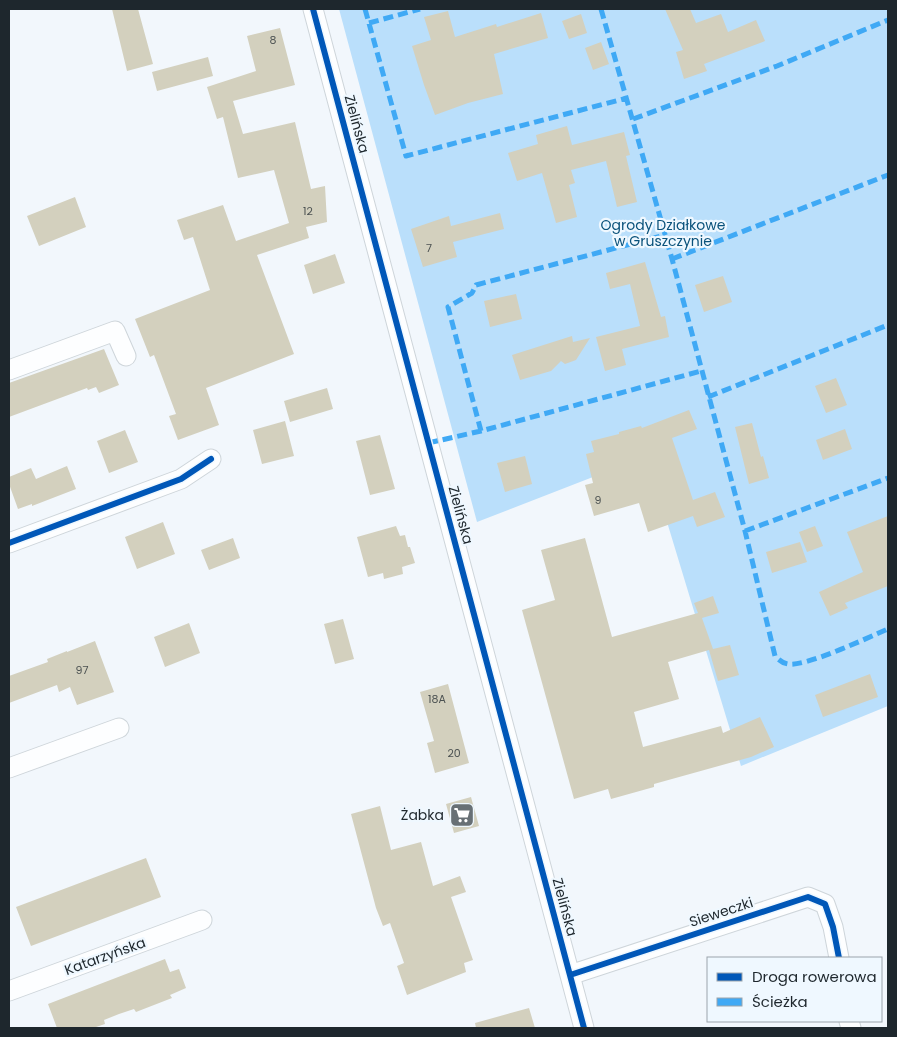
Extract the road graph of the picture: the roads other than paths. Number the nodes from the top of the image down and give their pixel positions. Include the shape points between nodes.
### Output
1 (313, 9) edge
2 (126, 356) dead end
3 (9, 370) edge
4 (211, 459) dead end
5 (9, 543) edge
6 (119, 728) dead end
7 (9, 768) edge
8 (202, 920) dead end
9 (839, 957) edge
10 (570, 975) junction
11 (9, 991) edge
12 (584, 1028) edge

1 - 10 street, Zielińska
2 - 3 street via 115,331
4 - 5 street via 182,479
6 - 7 street
8 - 11 street, Katarzyńska
9 - 10 street, Sieweczki via 825,904 808,897
10 - 12 street, Zielińska

